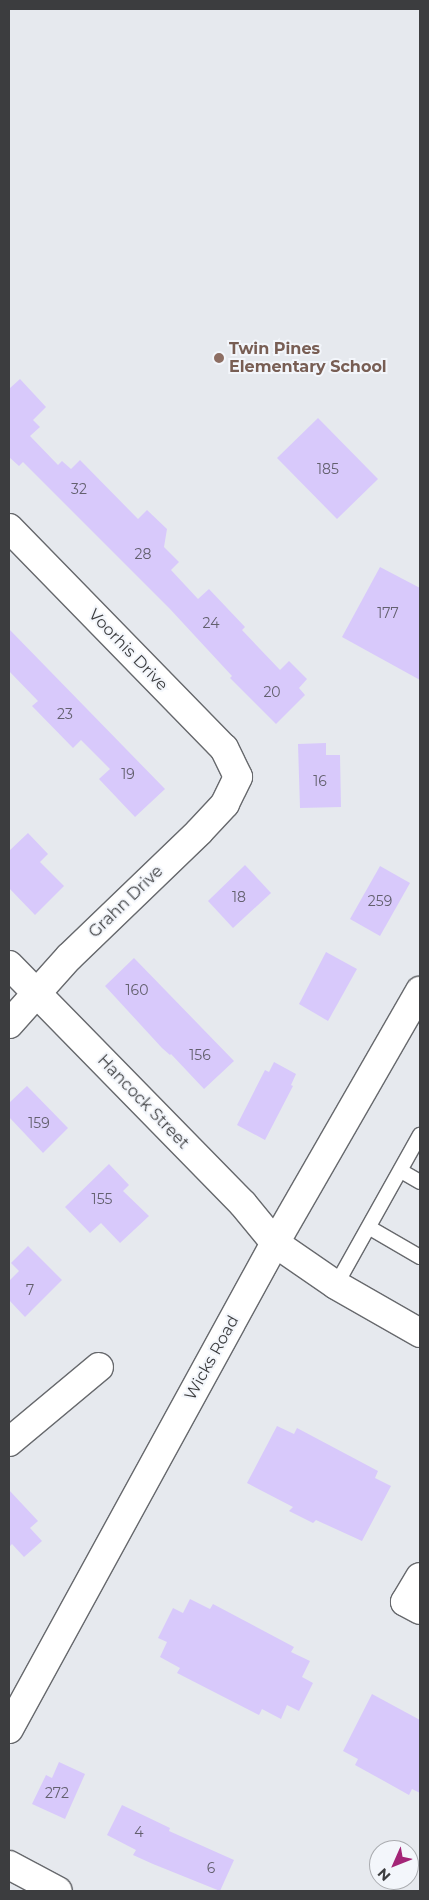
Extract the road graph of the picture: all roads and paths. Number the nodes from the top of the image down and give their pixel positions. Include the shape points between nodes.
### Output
1 (9, 528) edge
2 (238, 777) joint
3 (9, 965) edge
4 (420, 990) edge
5 (36, 993) junction
6 (9, 1024) edge
7 (420, 1135) edge
8 (401, 1171) junction
9 (420, 1182) edge
10 (370, 1228) junction
11 (275, 1243) junction
12 (420, 1257) edge
13 (336, 1285) junction
14 (420, 1333) edge
15 (99, 1367) dead end
16 (9, 1442) edge
17 (420, 1577) edge
18 (420, 1610) edge
19 (9, 1729) edge
20 (9, 1866) edge
21 (58, 1891) edge

1 - 2 street, Voorhis Drive via 224,748
2 - 5 street, Grahn Drive via 225,804 199,832
3 - 5 street, Hancock Street
4 - 11 street, Wicks Road
5 - 6 street, Grahn Drive
5 - 11 street, Hancock Street via 243,1204
7 - 8 lane
8 - 9 lane
8 - 10 lane
10 - 12 lane
10 - 13 lane
11 - 13 street, Hancock Street
11 - 19 street, Wicks Road
13 - 14 street, Hancock Street
15 - 16 street
17 - 18 street via 405,1602
20 - 21 street

